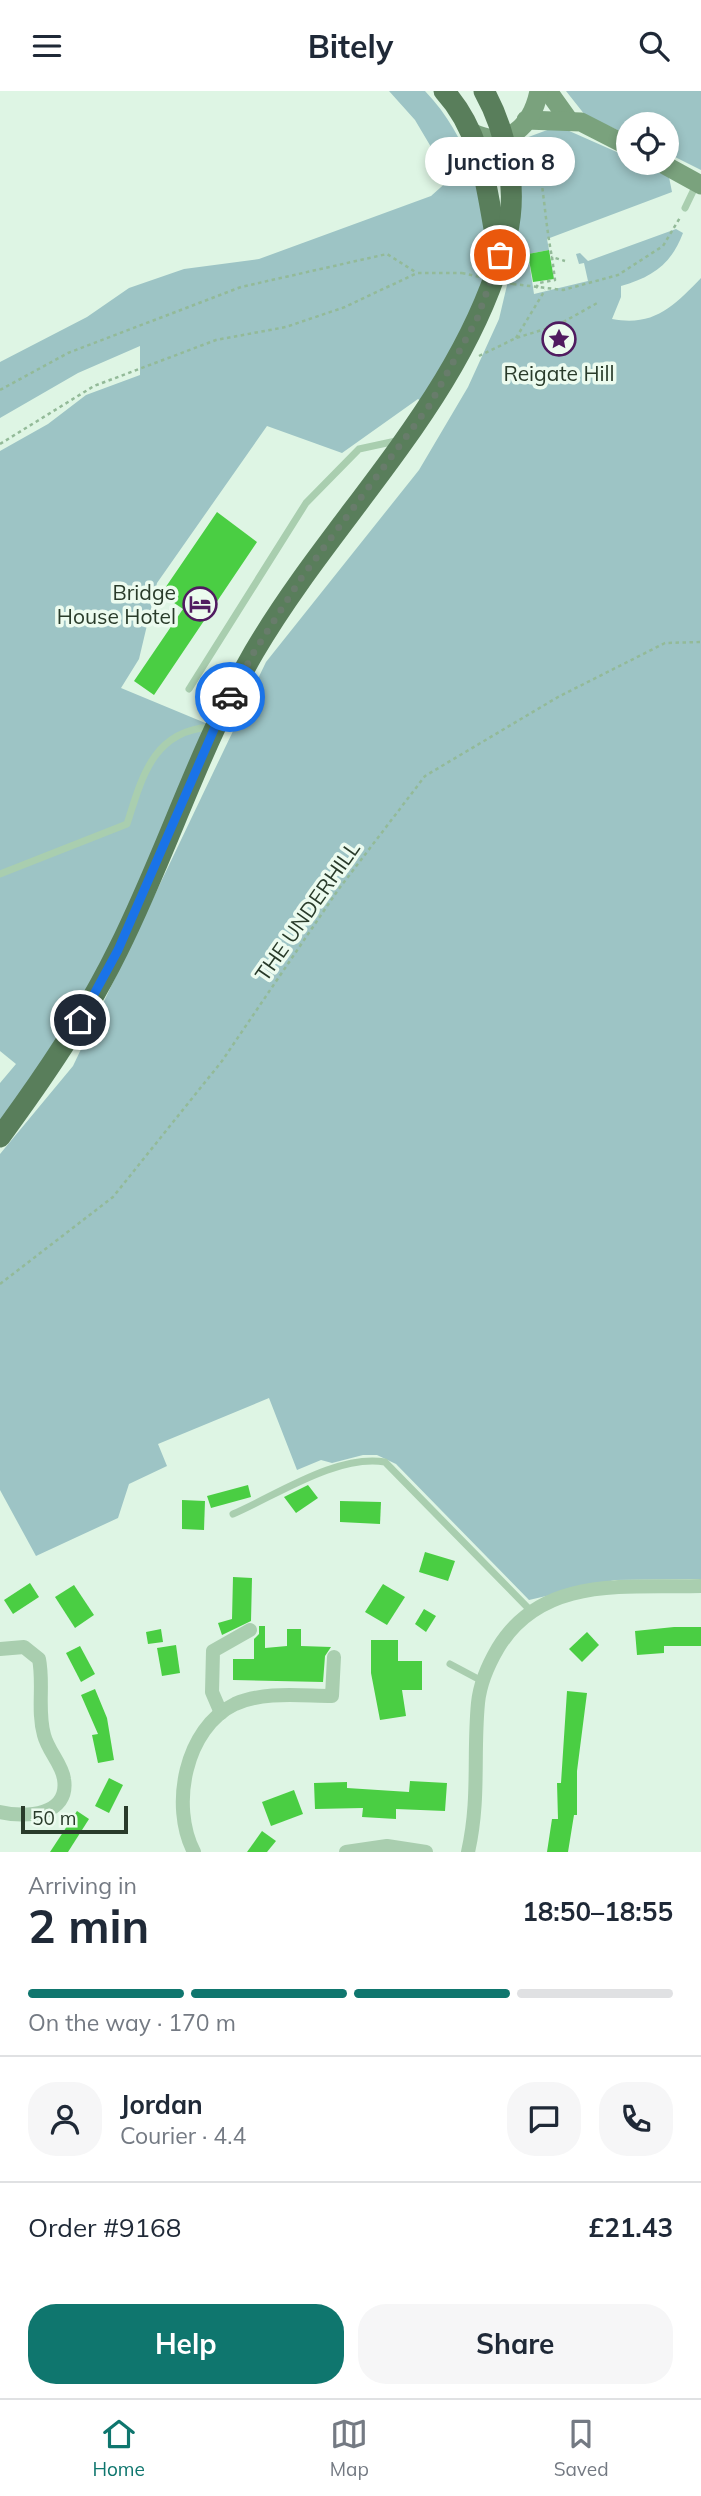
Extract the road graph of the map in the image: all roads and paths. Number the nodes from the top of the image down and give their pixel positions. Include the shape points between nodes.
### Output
1 (444, 91) edge
2 (484, 91) edge
3 (539, 91) edge
4 (548, 91) edge
5 (568, 119) junction
6 (526, 120) junction
7 (471, 132) junction
8 (503, 140) junction
9 (616, 140) edge
10 (541, 167) junction
11 (679, 173) edge
12 (699, 184) edge
13 (685, 208) joint
14 (500, 255) junction
15 (552, 257) junction
16 (565, 261) dead end
17 (417, 273) junction
18 (536, 288) junction
19 (545, 290) junction
20 (599, 302) dead end
21 (558, 325) junction
22 (559, 335) dead end
23 (516, 338) junction
24 (479, 356) dead end
25 (0, 390) edge
26 (404, 440) junction
27 (0, 444) edge
28 (701, 642) edge
29 (189, 689) dead end
30 (215, 727) junction
31 (0, 874) edge
32 (0, 1137) edge
33 (0, 1284) edge
34 (233, 1514) dead end
35 (701, 1585) edge
36 (530, 1610) junction
37 (250, 1630) dead end
38 (0, 1649) edge
39 (334, 1657) dead end
40 (450, 1664) dead end
41 (482, 1681) junction
42 (221, 1713) junction
43 (0, 1812) edge
44 (194, 1852) edge
45 (346, 1852) edge
46 (426, 1852) edge
47 (467, 1852) edge

1 - 7 main road
2 - 8 main road
3 - 6 street
4 - 5 street
5 - 6 street
5 - 9 street
6 - 8 street
7 - 8 street
7 - 14 main road via 487,176
8 - 14 main road via 511,203
10 - 10 path via 555,145 533,137 538,157
10 - 15 path
11 - 12 street
12 - 13 lane
13 - 19 path via 663,246 618,275 563,290
14 - 26 main road via 466,339 429,406
15 - 16 path
15 - 18 path via 555,280
17 - 18 path, bridge via 461,272
17 - 25 path via 387,254 241,287 68,353
17 - 27 path via 322,315 216,340 94,386
18 - 19 path
19 - 23 path
20 - 21 path
21 - 22 path
21 - 23 path
23 - 24 path
26 - 29 lane via 359,449 306,503
26 - 30 main road via 296,587 254,652
28 - 33 path, THE UNDERHILL via 665,643 558,697 425,776 338,890 222,1061 113,1196
30 - 31 lane via 175,735 161,747 140,780 127,824
30 - 32 main road via 118,950 67,1043
34 - 36 lane via 290,1485 352,1463 368,1459 386,1462
35 - 36 street via 597,1589 552,1598
36 - 41 street via 505,1637
37 - 42 street via 213,1651 212,1692
38 - 43 street via 23,1647 39,1659 44,1735 64,1779 61,1800 54,1808 29,1815
39 - 42 street via 332,1696 264,1696 236,1703
40 - 41 lane
41 - 47 street via 477,1795
42 - 44 street via 196,1745 186,1772 184,1824
45 - 46 street via 387,1846

